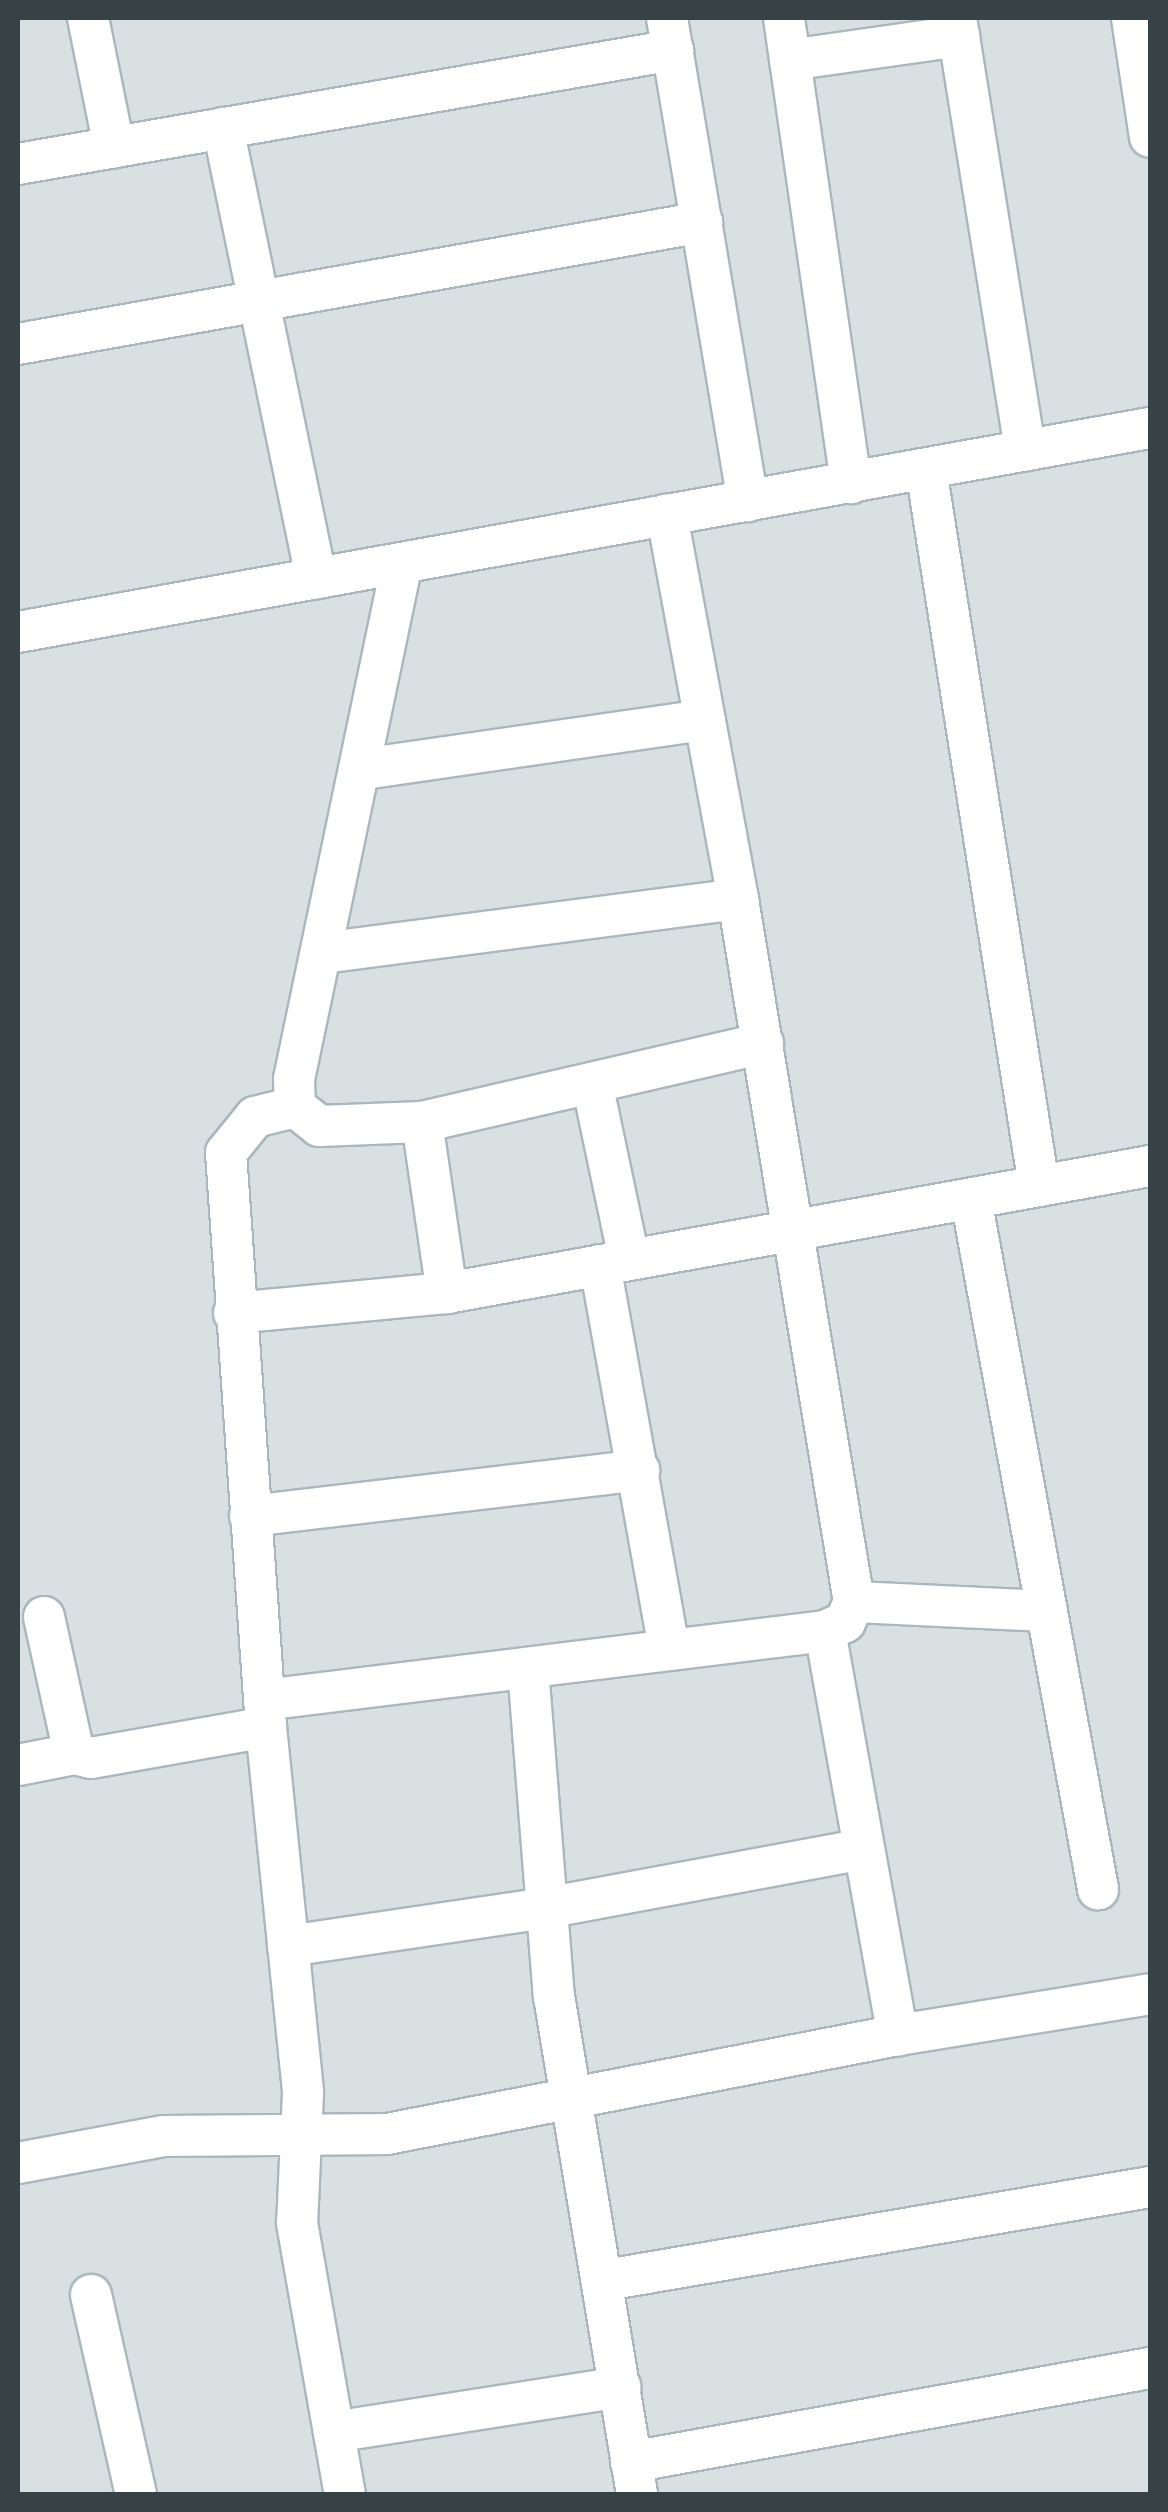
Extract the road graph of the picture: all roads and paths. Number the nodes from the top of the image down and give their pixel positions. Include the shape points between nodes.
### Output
1 (88, 18) edge
2 (784, 18) edge
3 (958, 27) edge
4 (1139, 29) edge
5 (670, 34) edge
6 (790, 60) junction
7 (222, 128) junction
8 (1150, 136) edge
9 (114, 147) junction
10 (18, 164) edge
11 (702, 222) junction
12 (259, 302) junction
13 (18, 344) edge
14 (1150, 428) edge
15 (1025, 451) junction
16 (926, 469) junction
17 (851, 483) junction
18 (748, 501) junction
19 (667, 515) junction
20 (402, 563) junction
21 (316, 578) junction
22 (18, 632) edge
23 (705, 720) junction
24 (363, 769) junction
25 (738, 899) junction
26 (322, 953) junction
27 (763, 1043) junction
28 (592, 1083) junction
29 (296, 1107) junction
30 (422, 1122) junction
31 (1150, 1167) edge
32 (1039, 1186) junction
33 (970, 1199) junction
34 (794, 1231) junction
35 (615, 1262) junction
36 (447, 1293) junction
37 (234, 1313) junction
38 (639, 1470) junction
39 (250, 1516) junction
40 (854, 1602) junction
41 (1046, 1611) junction
42 (44, 1618) dead end
43 (825, 1630) junction
44 (669, 1650) junction
45 (528, 1668) junction
46 (265, 1714) junction
47 (74, 1754) junction
48 (18, 1766) edge
49 (864, 1848) junction
50 (1098, 1889) dead end
51 (552, 1907) junction
52 (288, 1946) junction
53 (1150, 1994) edge
54 (898, 2035) junction
55 (571, 2101) junction
56 (302, 2136) junction
57 (18, 2163) edge
58 (1150, 2186) edge
59 (606, 2280) junction
60 (91, 2295) dead end
61 (1150, 2368) edge
62 (620, 2387) junction
63 (334, 2432) junction
64 (634, 2478) edge
65 (136, 2494) edge
66 (346, 2494) edge

1 - 9 street
2 - 6 street
3 - 6 street
3 - 15 street
4 - 8 street
5 - 7 street
5 - 11 street
6 - 17 street
7 - 9 street
7 - 12 street
9 - 10 street
11 - 12 street
11 - 18 street
12 - 13 street
12 - 21 street
14 - 15 street
15 - 16 street
16 - 17 street
16 - 32 street
17 - 18 street
18 - 19 street
19 - 20 street
19 - 23 street
20 - 21 street
20 - 24 street
21 - 22 street
23 - 24 street
23 - 25 street
24 - 26 street
25 - 26 street
25 - 27 street
26 - 29 street via 294,1079
27 - 28 street
27 - 34 street
28 - 30 street
28 - 35 street
29 - 30 street via 320,1126 353,1130
29 - 37 street via 256,1117 226,1153
30 - 36 street
31 - 32 street
32 - 33 street
33 - 34 street
33 - 41 street
34 - 35 street
34 - 40 street
35 - 36 street
35 - 38 street
36 - 37 street
37 - 39 street
38 - 39 street
38 - 44 street
39 - 46 street
40 - 41 street
40 - 43 street via 845,1622
41 - 50 street
42 - 47 street
43 - 44 street
43 - 49 street
44 - 45 street
45 - 46 street
45 - 51 street
46 - 47 street via 91,1758
46 - 52 street
47 - 48 street
49 - 51 street
49 - 54 street
51 - 52 street
51 - 55 street via 554,1996
52 - 56 street
53 - 54 street
54 - 55 street
55 - 56 street via 387,2134
55 - 59 street
56 - 57 street via 164,2136
56 - 63 street via 297,2223
58 - 59 street
59 - 62 street
60 - 65 street
61 - 64 street
62 - 63 street
62 - 64 street
63 - 66 street

